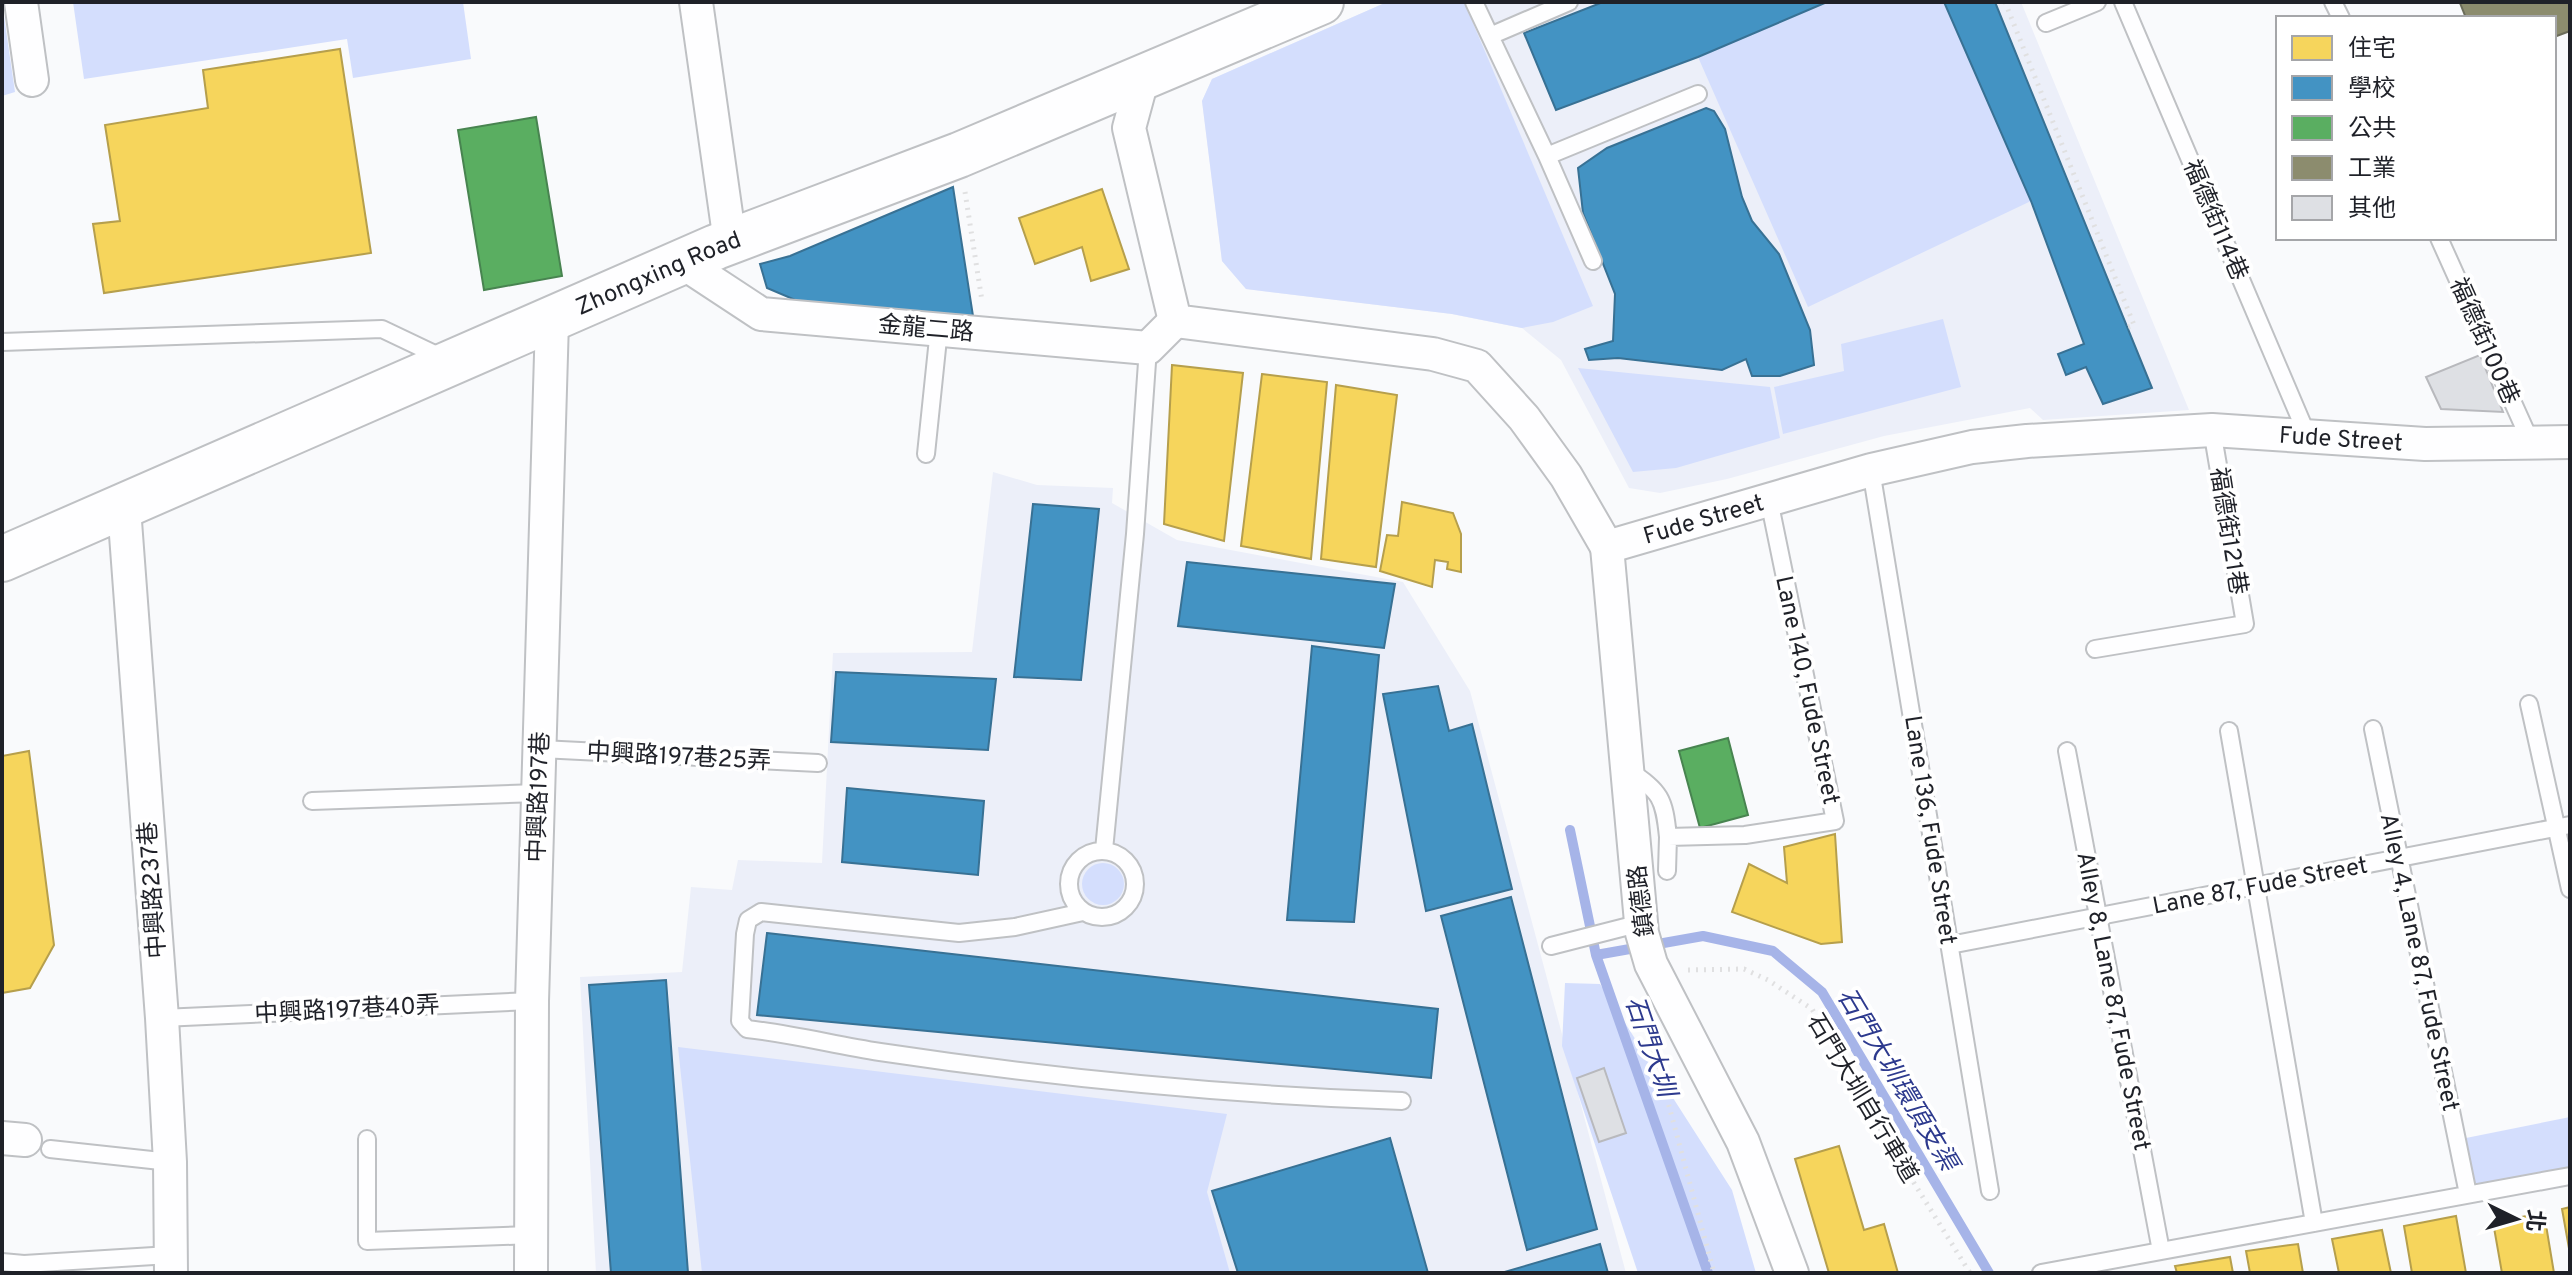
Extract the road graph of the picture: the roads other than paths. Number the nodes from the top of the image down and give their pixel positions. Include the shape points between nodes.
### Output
1 (21, 2) edge
2 (696, 2) edge
3 (1321, 2) edge
4 (1474, 2) edge
5 (1569, 2) edge
6 (2097, 2) edge
7 (2123, 2) edge
8 (2046, 23) dead end
9 (1490, 36) junction
10 (32, 80) dead end
11 (1142, 80) junction
12 (1698, 94) dead end
13 (1547, 156) junction
14 (2440, 240) edge
15 (730, 242) junction
16 (1593, 261) dead end
17 (682, 262) junction
18 (552, 321) junction
19 (1175, 321) junction
20 (939, 329) junction
21 (2, 342) edge
22 (1148, 348) junction
23 (453, 363) junction
24 (2212, 430) junction
25 (2309, 439) junction
26 (2570, 442) edge
27 (2532, 445) junction
28 (926, 454) dead end
29 (1871, 470) junction
30 (1769, 500) junction
31 (124, 508) junction
32 (1607, 547) junction
33 (2, 559) edge
34 (2095, 649) dead end
35 (2529, 704) dead end
36 (2373, 729) dead end
37 (2229, 731) dead end
38 (541, 749) junction
39 (2067, 751) dead end
40 (818, 763) dead end
41 (1628, 770) junction
42 (538, 793) junction
43 (312, 801) dead end
44 (2563, 826) edge
45 (1668, 837) junction
46 (1104, 850) junction
47 (2399, 858) junction
48 (1667, 871) dead end
49 (2257, 885) junction
50 (2570, 889) edge
51 (1083, 912) junction
52 (2097, 916) junction
53 (1642, 928) junction
54 (1950, 945) junction
55 (1551, 946) dead end
56 (532, 1001) junction
57 (162, 1018) junction
58 (1402, 1101) dead end
59 (367, 1139) dead end
60 (26, 1142) edge
61 (170, 1162) junction
62 (2570, 1176) edge
63 (1990, 1191) dead end
64 (2468, 1194) junction
65 (2314, 1223) junction
66 (532, 1235) junction
67 (2161, 1251) junction
68 (2, 1262) edge
69 (170, 1264) edge
70 (531, 1273) edge
71 (1792, 1273) edge
72 (2041, 1273) edge

1 - 10 street
2 - 15 street
3 - 11 street, Zhongxing Road
4 - 9 lane
5 - 9 lane
6 - 8 lane
7 - 25 lane, 福德街114巷
9 - 13 lane
11 - 15 street, Zhongxing Road
11 - 19 street via 1129,128
12 - 13 lane
13 - 16 lane
14 - 27 lane, 福德街100巷
15 - 17 street, Zhongxing Road
17 - 18 street, Zhongxing Road
17 - 20 street, 金龍二路 via 761,314
18 - 23 street, Zhongxing Road
18 - 38 street, 中興路197巷
19 - 22 street
19 - 32 street via 1433,354 1477,366 1558,464
20 - 22 street, 金龍二路
20 - 28 lane
21 - 23 lane via 382,329
22 - 46 lane
23 - 31 street, Zhongxing Road
24 - 25 street, Fude Street
24 - 29 street, Fude Street via 1972,447
24 - 34 lane, 福德街121巷 via 2245,624
25 - 27 street, Fude Street
26 - 27 street, Fude Street
29 - 30 street, Fude Street
29 - 54 lane, Lane 136, Fude Street
30 - 32 street, Fude Street
30 - 45 lane, Lane 140, Fude Street via 1835,821 1745,835
31 - 33 street, Zhongxing Road
31 - 57 street, 中興路237巷
32 - 41 street, 鎮德路
35 - 44 lane
36 - 47 lane, Alley 4, Lane 87, Fude Street
37 - 49 lane
38 - 40 lane, 中興路197巷25弄
38 - 42 street, 中興路197巷
39 - 52 lane, Alley 8, Lane 87, Fude Street
41 - 45 lane via 1665,801
41 - 53 street, 鎮德路
42 - 43 lane
42 - 56 street, 中興路197巷
44 - 47 lane, Lane 87, Fude Street
44 - 50 lane
45 - 48 lane
46 - 51 lane via 1083,857 1071,873 1070,895
46 - 51 lane via 1125,859 1136,890 1115,915 1104,918
47 - 49 lane, Lane 87, Fude Street
47 - 64 lane, Alley 4, Lane 87, Fude Street
49 - 52 lane, Lane 87, Fude Street
49 - 65 lane
51 - 58 lane via 959,933 761,912 748,920 745,934 740,1021 747,1029 879,1052 1248,1096
52 - 54 lane, Lane 87, Fude Street
52 - 67 lane, Alley 8, Lane 87, Fude Street
53 - 55 lane
53 - 71 street, 鎮德路 via 1654,969 1743,1142
54 - 63 lane, Lane 136, Fude Street
56 - 57 lane, 中興路197巷40弄
56 - 66 street, 中興路197巷
57 - 61 street, 中興路237巷
59 - 66 lane via 367,1241
60 - 61 lane
61 - 69 street, 中興路237巷
62 - 64 lane
64 - 65 lane
65 - 67 lane
66 - 70 street, 中興路197巷
67 - 72 lane
68 - 69 lane

